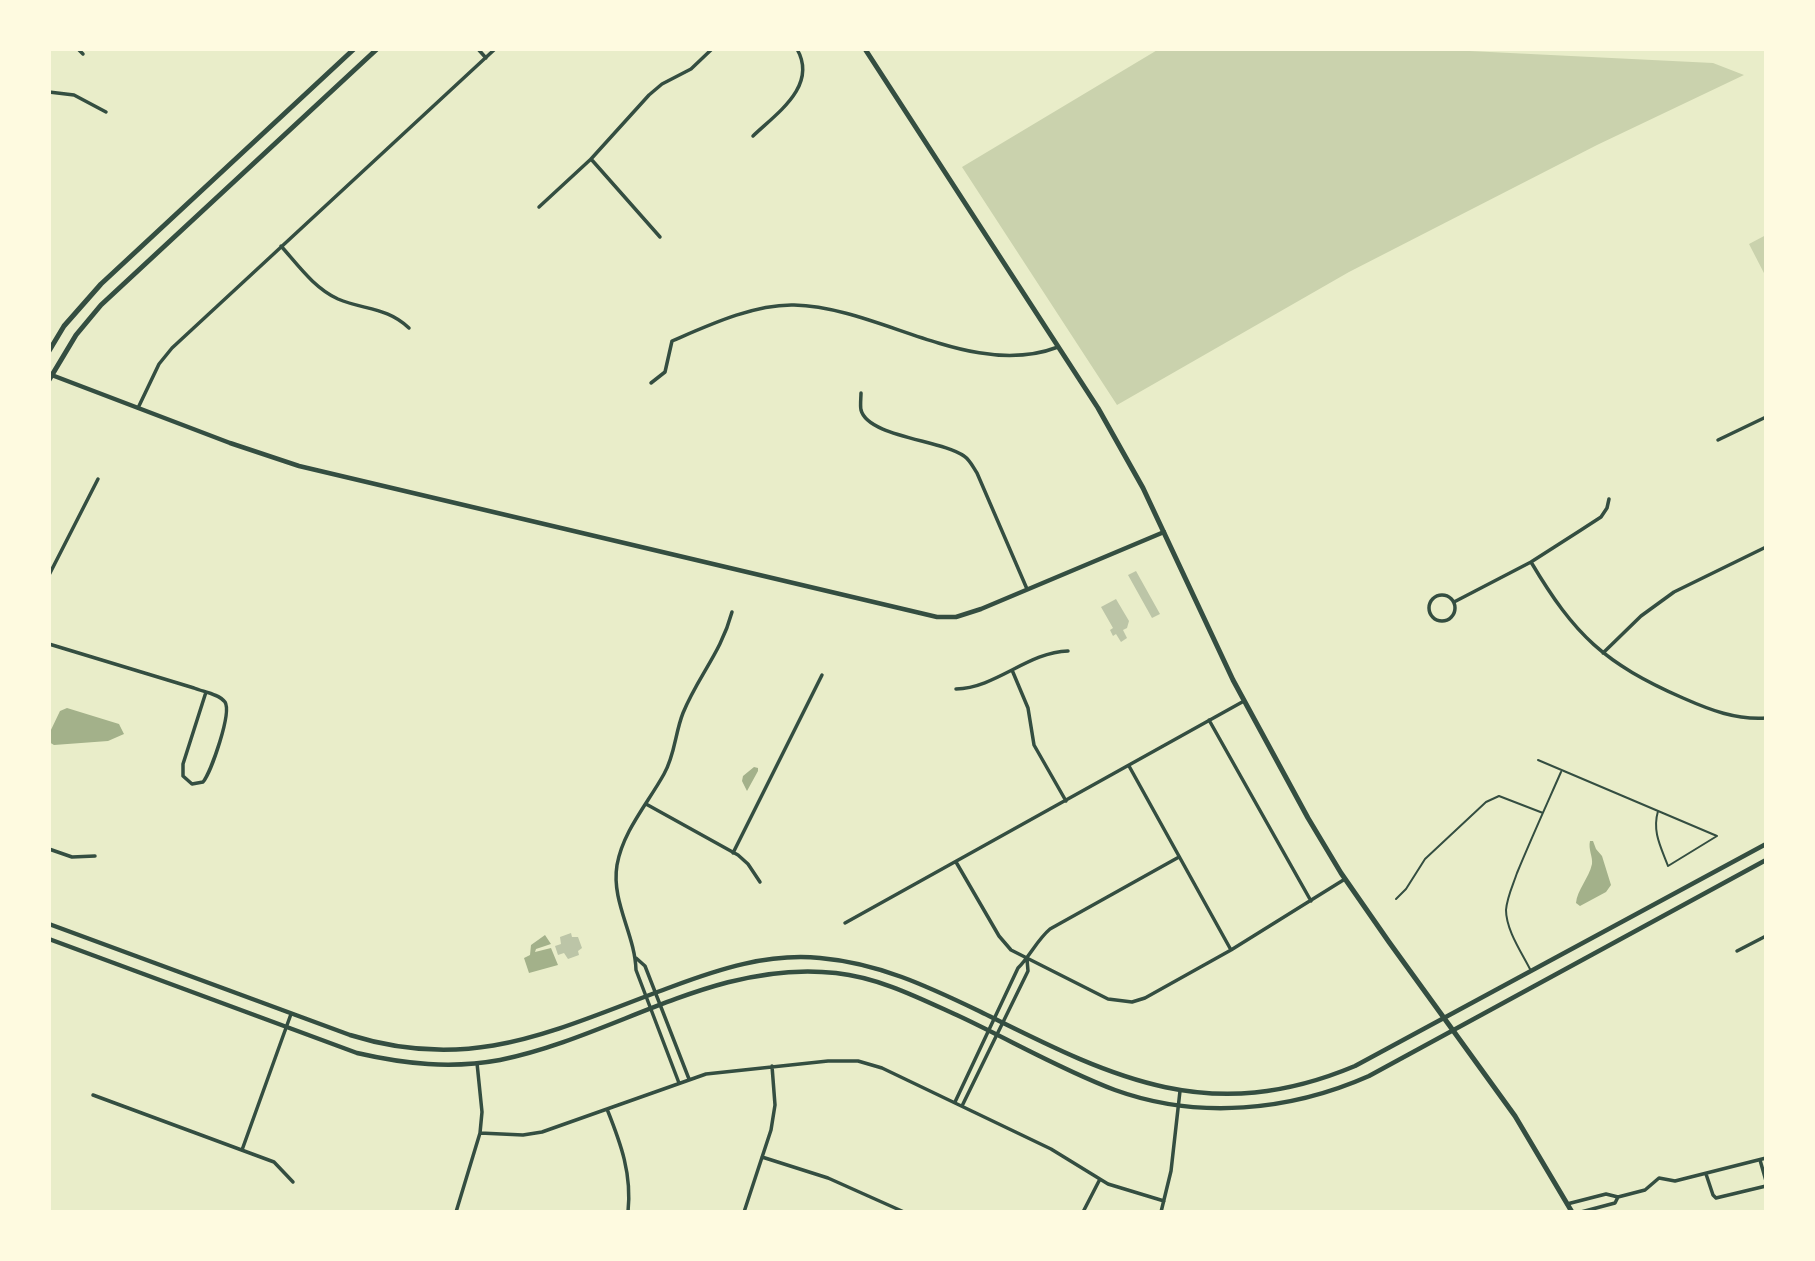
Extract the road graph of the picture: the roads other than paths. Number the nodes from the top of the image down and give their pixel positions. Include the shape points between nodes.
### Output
1 (78, 49) edge
2 (354, 49) edge
3 (377, 49) edge
4 (478, 49) edge
5 (495, 49) edge
6 (712, 49) edge
7 (797, 49) edge
8 (865, 49) edge
9 (83, 54) dead end
10 (486, 58) junction
11 (49, 92) edge
12 (106, 112) dead end
13 (753, 136) dead end
14 (591, 159) junction
15 (539, 206) dead end
16 (660, 237) dead end
17 (281, 246) junction
18 (409, 328) dead end
19 (1060, 347) junction
20 (49, 351) edge
21 (50, 377) edge
22 (651, 383) dead end
23 (861, 393) dead end
24 (138, 408) junction
25 (1766, 417) edge
26 (1718, 440) dead end
27 (98, 479) dead end
28 (1609, 499) dead end
29 (1164, 532) junction
30 (1766, 547) edge
31 (1531, 562) junction
32 (49, 575) edge
33 (1027, 589) junction
34 (1454, 602) junction
35 (732, 612) dead end
36 (49, 644) edge
37 (1068, 651) dead end
38 (1603, 653) junction
39 (1012, 670) junction
40 (822, 675) dead end
41 (956, 689) dead end
42 (206, 692) junction
43 (1244, 701) junction
44 (1766, 718) edge
45 (1209, 720) junction
46 (1538, 760) dead end
47 (1129, 766) junction
48 (1562, 771) junction
49 (1066, 801) junction
50 (646, 804) junction
51 (1658, 811) junction
52 (1543, 813) junction
53 (1766, 845) edge
54 (49, 849) edge
55 (733, 853) junction
56 (95, 856) dead end
57 (1179, 857) junction
58 (1766, 860) edge
59 (956, 862) junction
60 (1345, 879) junction
61 (760, 882) dead end
62 (1396, 899) dead end
63 (1311, 901) junction
64 (845, 923) dead end
65 (49, 924) edge
66 (1766, 936) edge
67 (49, 940) edge
68 (1231, 950) junction
69 (1737, 951) dead end
70 (636, 958) junction
71 (1027, 959) junction
72 (1531, 972) junction
73 (656, 992) junction
74 (646, 996) junction
75 (661, 1006) junction
76 (651, 1009) junction
77 (291, 1014) junction
78 (994, 1019) junction
79 (1445, 1019) junction
80 (1002, 1023) junction
81 (286, 1027) junction
82 (1454, 1030) junction
83 (989, 1031) junction
84 (996, 1034) junction
85 (477, 1063) junction
86 (772, 1066) junction
87 (689, 1079) junction
88 (679, 1083) junction
89 (1180, 1091) junction
90 (93, 1095) dead end
91 (955, 1102) junction
92 (1179, 1105) junction
93 (962, 1106) junction
94 (607, 1109) junction
95 (480, 1133) junction
96 (242, 1150) junction
97 (762, 1157) junction
98 (1766, 1158) edge
99 (1760, 1160) junction
100 (1706, 1174) junction
101 (1100, 1179) junction
102 (293, 1182) dead end
103 (1766, 1183) edge
104 (1618, 1197) junction
105 (1164, 1201) junction
106 (1567, 1203) junction
107 (456, 1212) edge
108 (628, 1212) edge
109 (744, 1212) edge
110 (904, 1212) edge
111 (1083, 1212) edge
112 (1161, 1212) edge
113 (1572, 1212) edge
114 (1581, 1212) edge

1 - 9 street
2 - 20 main road via 101,284
3 - 21 main road via 120,285 82,328
4 - 10 street
5 - 10 street
6 - 14 street via 691,69 649,94
7 - 13 street via 803,76 797,93
8 - 19 main road
10 - 17 street
11 - 12 street via 74,95
14 - 15 street
14 - 16 street
17 - 18 street via 323,290 390,313
17 - 24 street via 172,348 159,363
19 - 22 street via 1029,355 976,352 820,307 783,306 725,320 672,341 664,372
19 - 29 main road via 1115,437
21 - 24 street
23 - 33 street via 861,411 882,429 967,458
24 - 33 street via 331,474 923,614 966,615
25 - 26 street
27 - 32 street
28 - 31 street via 1601,517
29 - 33 street
29 - 43 main road
30 - 38 street via 1674,592
31 - 34 street
31 - 38 street via 1558,606
34 - 34 street via 1450,619 1437,620 1430,614 1436,596 1448,596
35 - 50 street via 720,647 677,728 676,745 665,772
36 - 42 street
37 - 39 street
38 - 44 street via 1638,677 1704,707 1745,718
39 - 41 street
39 - 49 street via 1028,708 1034,745
40 - 55 street
42 - 42 street via 223,700 227,715 206,777 192,784 183,776 183,764
43 - 45 street
43 - 60 main road
45 - 47 street
45 - 63 street
46 - 48 lane
47 - 49 street
47 - 57 street
48 - 51 lane
48 - 52 lane
49 - 59 street
50 - 55 street
50 - 70 street via 620,851 616,875
51 - 51 lane via 1693,826 1717,836 1668,866 1655,832
52 - 62 lane via 1499,796 1486,802 1425,859
52 - 72 lane via 1506,910
53 - 72 street
54 - 56 street via 72,858
55 - 61 street
57 - 68 street
57 - 71 street via 1050,929
58 - 82 street
59 - 64 street
59 - 71 street via 1004,944
60 - 63 street
60 - 79 main road
63 - 68 street
65 - 77 street
66 - 69 street
67 - 81 street
68 - 71 street via 1132,1002 1108,999
70 - 73 street via 645,966
70 - 74 street
71 - 78 street via 1018,968
71 - 80 street via 1028,971
72 - 79 street
73 - 74 street
73 - 75 street
73 - 78 street via 748,962 816,957 901,975
74 - 76 street
74 - 77 street via 529,1038 468,1051 385,1045
75 - 76 street
75 - 83 street via 750,976 823,972 898,988
75 - 87 street
76 - 85 street via 538,1050
76 - 88 street
77 - 81 street
78 - 80 street
78 - 83 street
79 - 82 main road
79 - 89 street via 1355,1066 1312,1082 1242,1093
80 - 84 street
80 - 89 street via 1082,1062
81 - 85 street via 382,1059 427,1065
81 - 96 street
82 - 92 street via 1369,1076 1316,1096 1246,1108
82 - 106 main road via 1515,1115
83 - 84 street
83 - 91 street
84 - 92 street via 1117,1090
84 - 93 street
85 - 95 street
86 - 87 street
86 - 91 street via 858,1061
86 - 97 street via 775,1105
87 - 88 street
88 - 94 street
89 - 92 street
90 - 96 street
91 - 93 street
92 - 105 street
93 - 101 street via 1051,1149
94 - 95 street via 542,1132
94 - 108 street via 626,1160
95 - 107 street
96 - 102 street via 274,1162
97 - 109 street
97 - 110 street via 828,1178
98 - 99 street
99 - 100 street
99 - 103 street
100 - 103 street via 1716,1198
100 - 104 street via 1675,1181 1659,1178 1645,1190
101 - 105 street
101 - 111 street
104 - 106 street via 1606,1194
104 - 114 street via 1615,1203
105 - 112 street
106 - 113 main road

